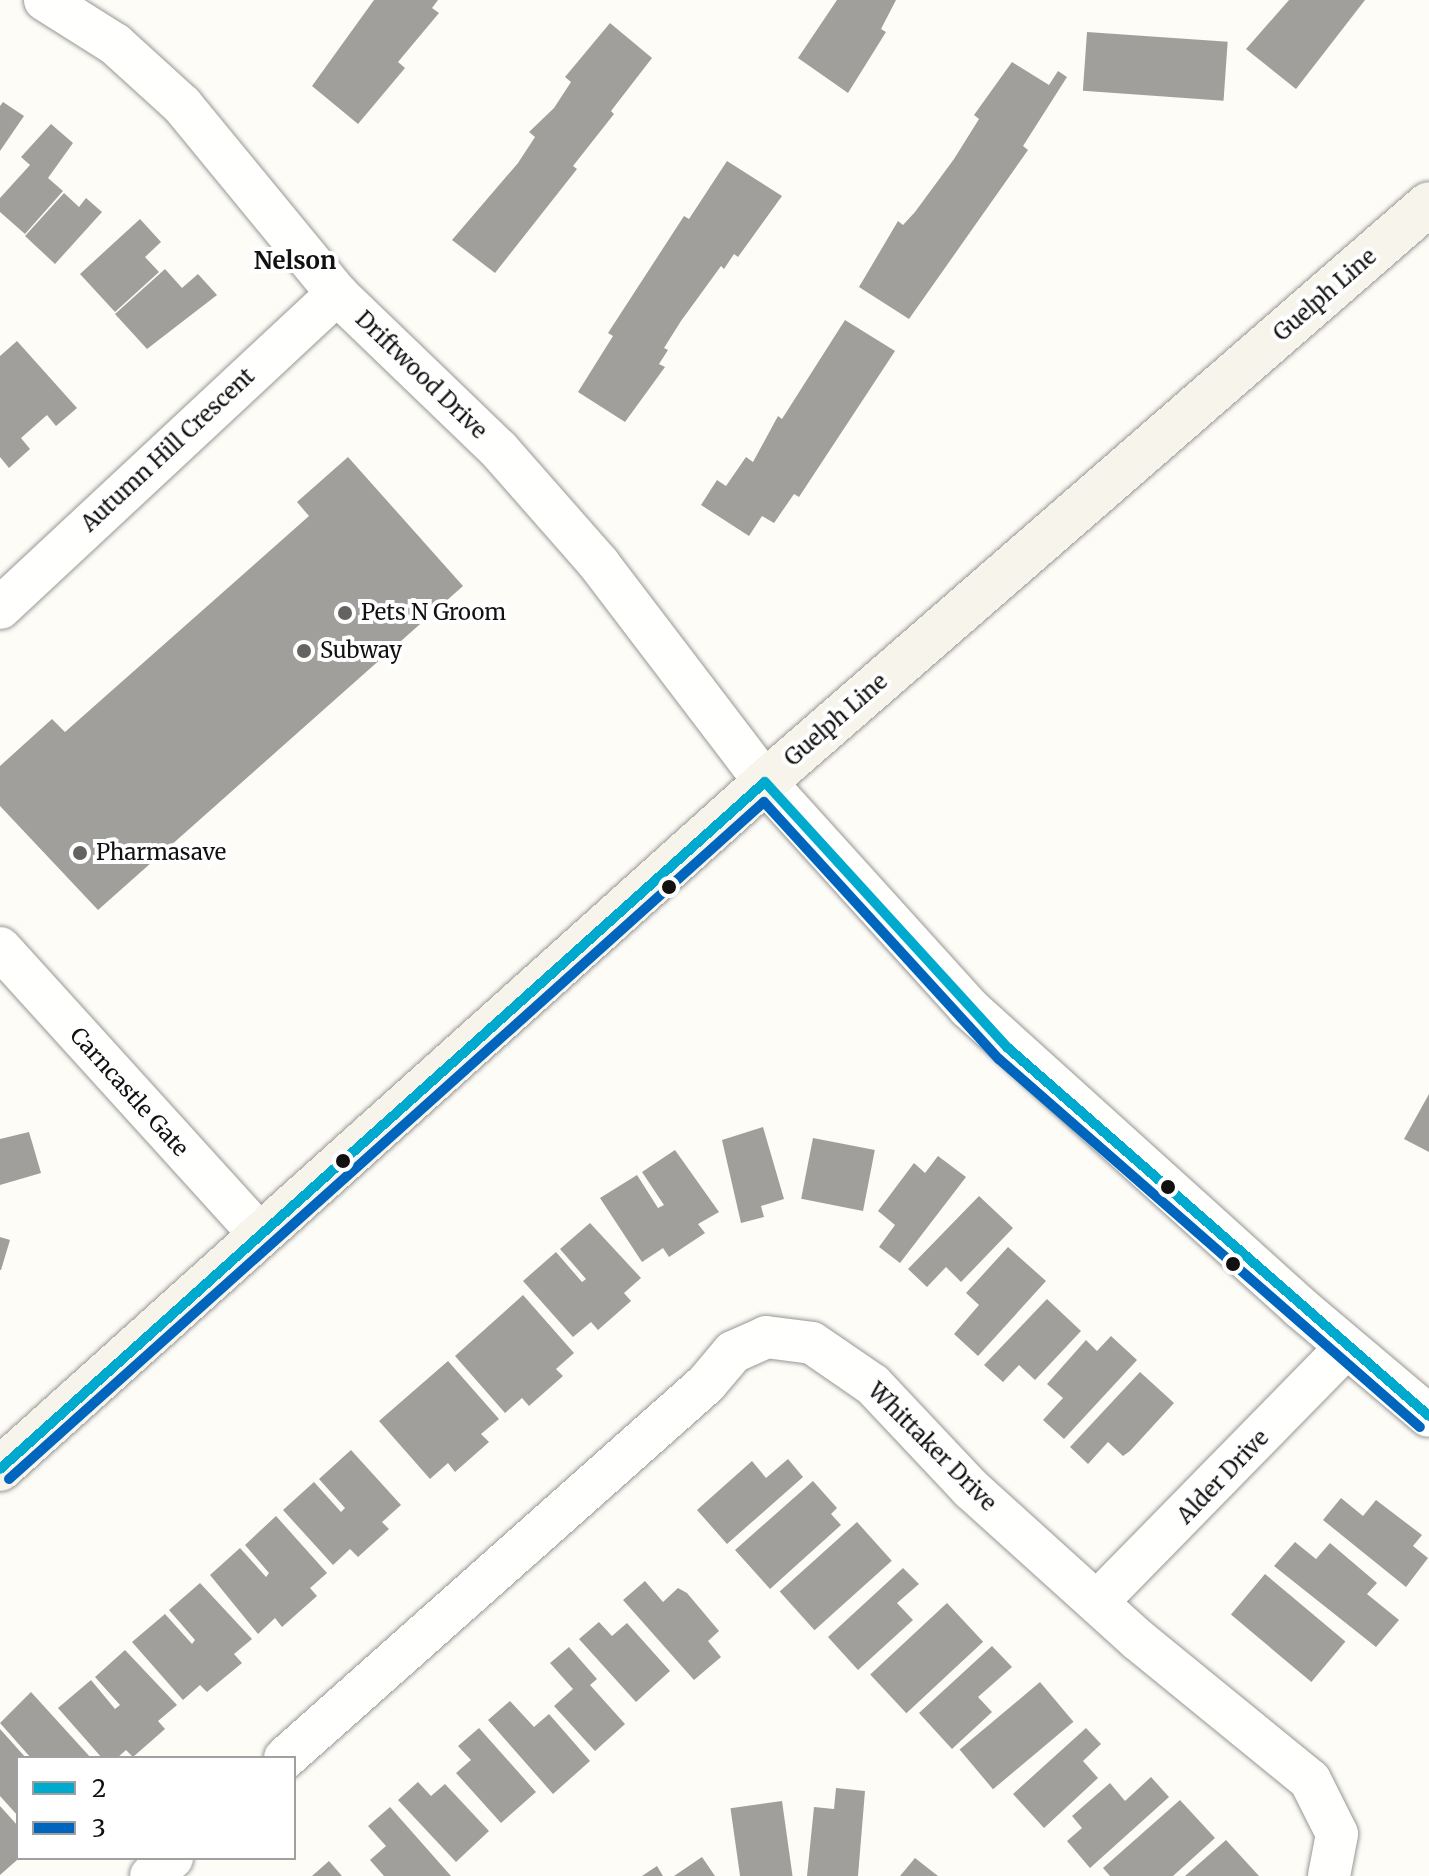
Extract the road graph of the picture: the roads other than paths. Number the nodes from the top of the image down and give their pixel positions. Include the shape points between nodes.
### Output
1 (45, 0) edge
2 (1429, 204) edge
3 (337, 294) junction
4 (0, 608) edge
5 (765, 782) junction
6 (0, 948) edge
7 (259, 1234) junction
8 (1346, 1348) junction
9 (1429, 1416) edge
10 (0, 1469) edge
11 (1097, 1602) junction
12 (287, 1756) edge
13 (170, 1860) edge
14 (151, 1876) edge
15 (1329, 1876) edge

1 - 3 street, Driftwood Drive via 115,44 182,105
2 - 5 main road, Guelph Line
3 - 4 street, Autumn Hill Crescent
3 - 5 street, Driftwood Drive via 499,450 589,553
5 - 7 main road, Guelph Line
5 - 8 street, Driftwood Drive via 1008,1048
6 - 7 street, Carncastle Gate
7 - 10 main road, Guelph Line
8 - 9 street, Driftwood Drive
8 - 11 street, Alder Drive
11 - 12 street, Whittaker Drive via 971,1489 873,1385 812,1343 766,1337 733,1352 706,1384
11 - 15 street, Whittaker Drive via 1310,1780 1337,1834
13 - 14 street

